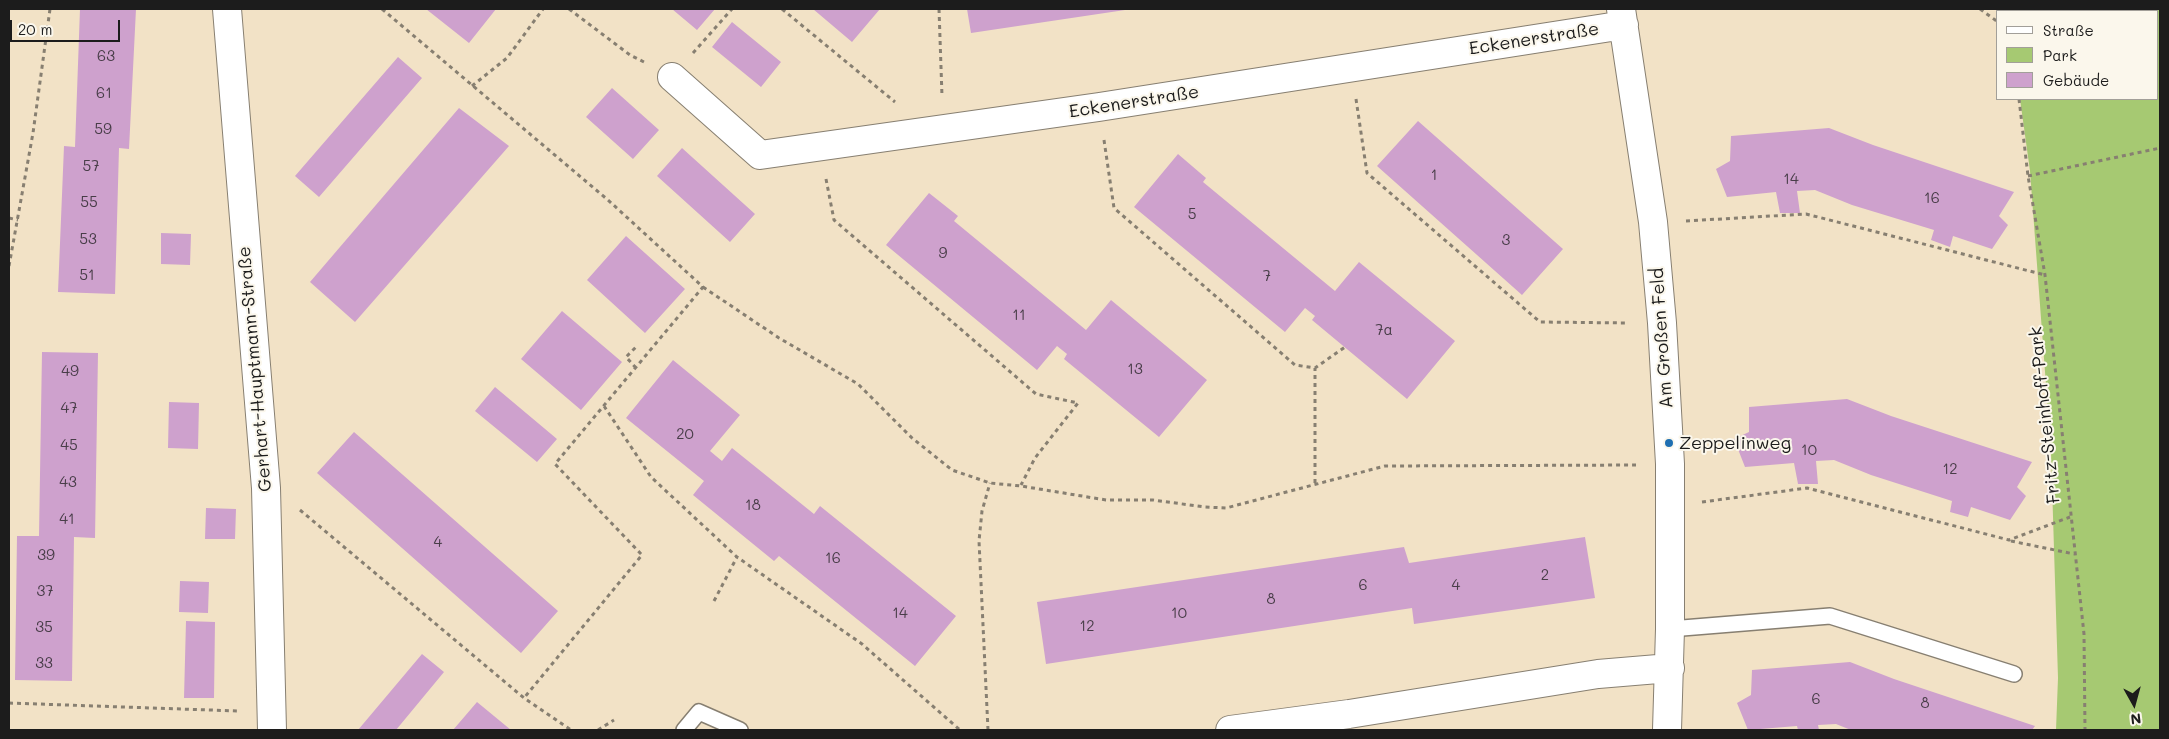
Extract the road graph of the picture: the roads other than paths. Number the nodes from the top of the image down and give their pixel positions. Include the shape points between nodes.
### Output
1 (227, 9) edge
2 (1622, 17) edge
3 (672, 77) road end
4 (1670, 629) junction
5 (1670, 668) junction
6 (2014, 674) dead end
7 (272, 722) edge
8 (684, 730) edge
9 (740, 730) edge
10 (1230, 730) edge
11 (1667, 730) edge

1 - 7 street, Gerhart-Hauptmann-Straße via 266,509
2 - 3 street, Eckenerstraße via 1351,69 760,155
2 - 4 street, Am Großen Feld via 1653,222 1662,323 1670,464
4 - 5 street, Am Großen Feld
4 - 6 lane via 1830,616
5 - 10 street via 1598,674
5 - 11 street, Am Großen Feld
8 - 9 lane via 699,712

